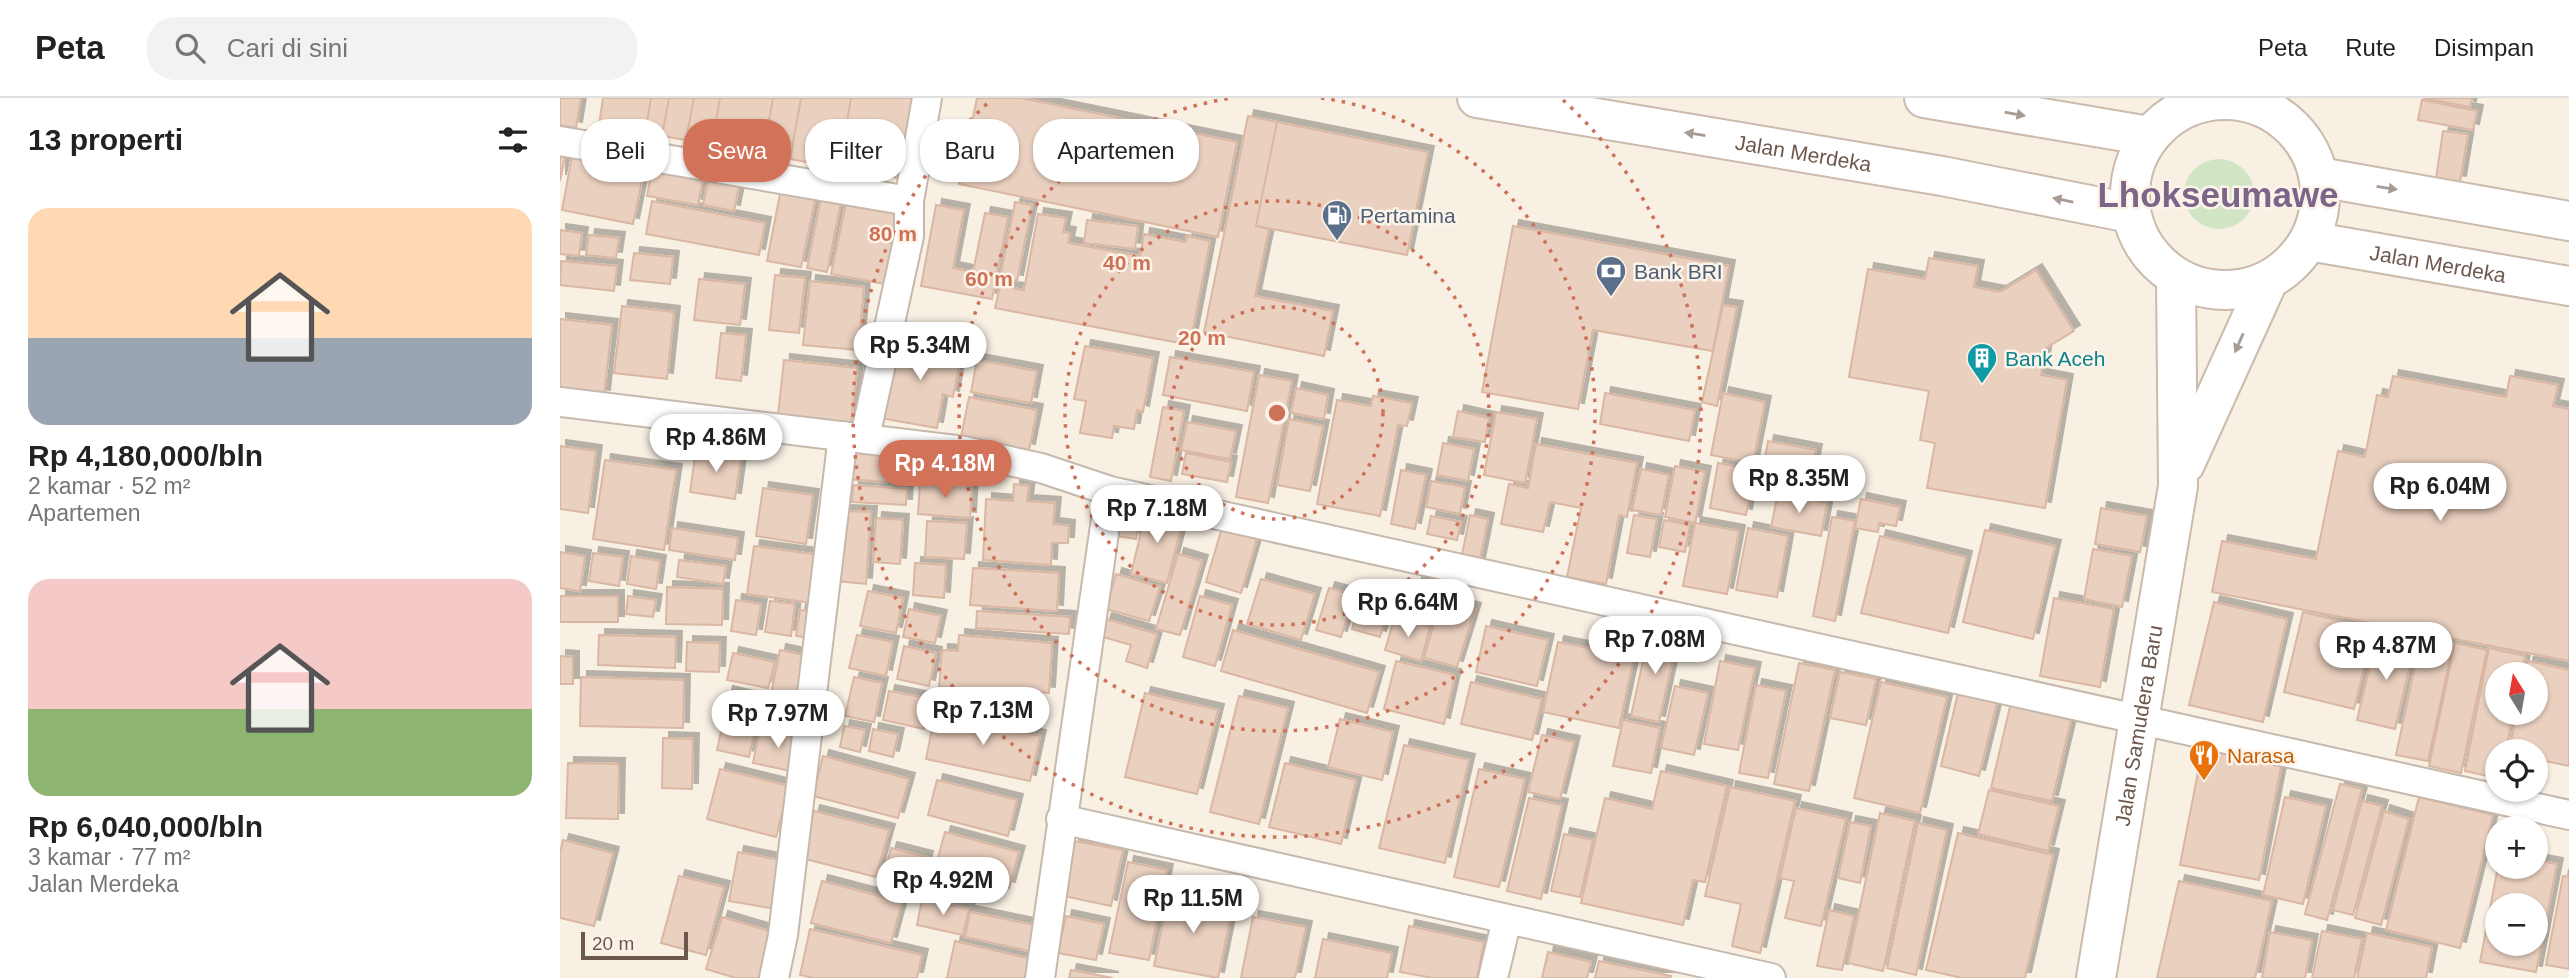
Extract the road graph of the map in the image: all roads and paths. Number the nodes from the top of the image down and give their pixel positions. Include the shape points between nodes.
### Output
1 (927, 98) edge
2 (1477, 98) edge
3 (1924, 98) edge
4 (2213, 99) edge
5 (2282, 107) edge
6 (2149, 136) junction
7 (560, 141) edge
8 (2319, 177) junction
9 (909, 201) junction
10 (2130, 213) junction
11 (2569, 221) edge
12 (2309, 241) junction
13 (2176, 279) junction
14 (2268, 281) junction
15 (2569, 286) edge
16 (560, 402) edge
17 (854, 437) junction
18 (2179, 475) junction
19 (1110, 491) junction
20 (2140, 718) junction
21 (2569, 815) edge
22 (1061, 819) junction
23 (1507, 919) junction
24 (775, 978) edge
25 (1040, 978) edge
26 (1493, 978) edge
27 (1771, 978) edge
28 (2096, 978) edge

1 - 9 street
10 -> 2 main road, Jalan Merdeka via 1942,176
3 -> 6 main road
4 - 5 main road
4 - 6 main road via 2166,119
5 - 8 main road via 2312,154
6 - 10 main road via 2135,160 2129,186
7 - 9 street
8 -> 11 main road
8 - 12 main road via 2320,210
9 - 17 street via 909,236
10 - 13 main road via 2140,241
12 - 14 main road via 2291,264
12 - 15 main road, Jalan Merdeka
13 - 14 main road via 2211,290 2234,290
13 - 18 main road, Jalan Samudera Baru
14 -> 18 main road, Jalan Samudera Baru
16 - 17 street
17 - 19 street via 964,451 1041,468
17 - 24 street
18 - 20 main road, Jalan Samudera Baru
19 - 20 street
19 - 22 street
20 - 21 street
20 - 28 main road, Jalan Samudera Baru
22 - 23 street
22 - 25 street
23 - 26 street
23 - 27 street

